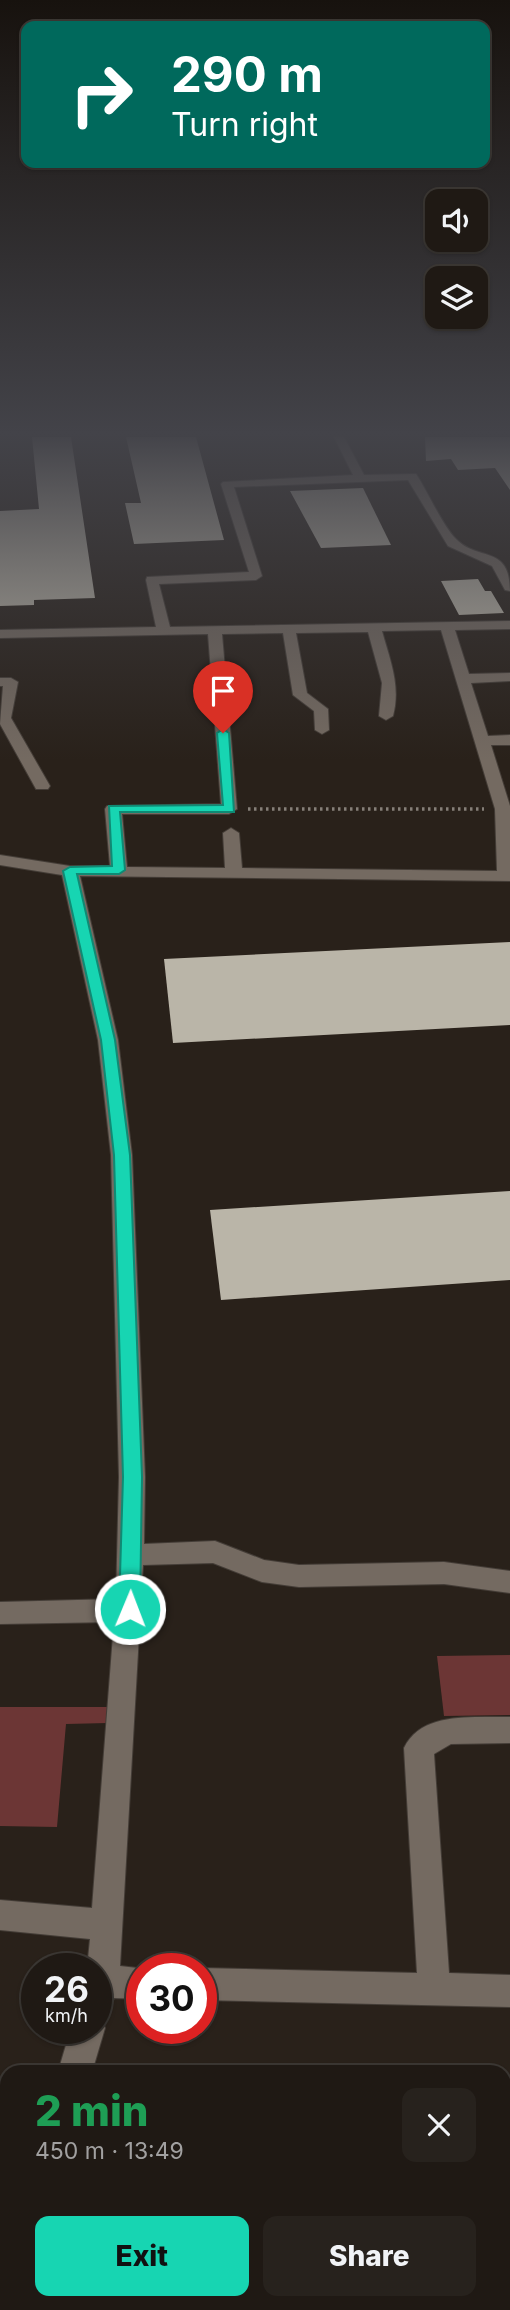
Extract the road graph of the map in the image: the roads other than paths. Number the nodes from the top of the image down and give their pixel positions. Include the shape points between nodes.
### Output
1 (246, 545) edge
2 (456, 545) edge
3 (510, 587) edge
4 (510, 625) edge
5 (447, 627) junction
6 (374, 628) junction
7 (289, 630) junction
8 (215, 631) junction
9 (164, 632) junction
10 (0, 634) edge
11 (510, 677) edge
12 (463, 679) junction
13 (0, 682) edge
14 (386, 716) dead end
15 (2, 718) edge
16 (323, 730) dead end
17 (510, 740) edge
18 (481, 741) junction
19 (42, 786) dead end
20 (504, 799) edge
21 (231, 833) dead end
22 (508, 853) edge
23 (0, 860) edge
24 (119, 870) junction
25 (70, 871) junction
26 (234, 872) junction
27 (508, 876) edge
28 (131, 1555) junction
29 (510, 1582) edge
30 (130, 1609) junction
31 (0, 1613) edge
32 (510, 1730) edge
33 (0, 1915) edge
34 (107, 1925) junction
35 (104, 1953) edge
36 (217, 1984) edge
37 (434, 1987) junction
38 (510, 1992) edge
39 (83, 2044) edge
40 (77, 2065) edge

1 - 9 street via 256,576 152,580
2 - 3 street via 497,564
4 - 5 street
5 - 6 street
5 - 12 street
6 - 7 street
6 - 14 street via 390,689
7 - 8 street
7 - 16 street via 300,695 321,709
8 - 9 street
8 - 24 street via 229,809 113,808
9 - 10 street
11 - 12 street
12 - 18 street
13 - 15 street via 11,682
15 - 19 street
17 - 18 street
18 - 20 street
20 - 22 street
21 - 26 street
22 - 27 street
23 - 25 street
24 - 25 street
24 - 26 street
25 - 28 street via 108,1040 122,1155
26 - 27 street
28 - 29 street via 215,1552 262,1571 299,1576 444,1573
28 - 30 street
30 - 31 street
30 - 34 street
32 - 37 street via 446,1731 419,1748
33 - 34 street
34 - 35 street
36 - 37 street
37 - 38 street
39 - 40 street

